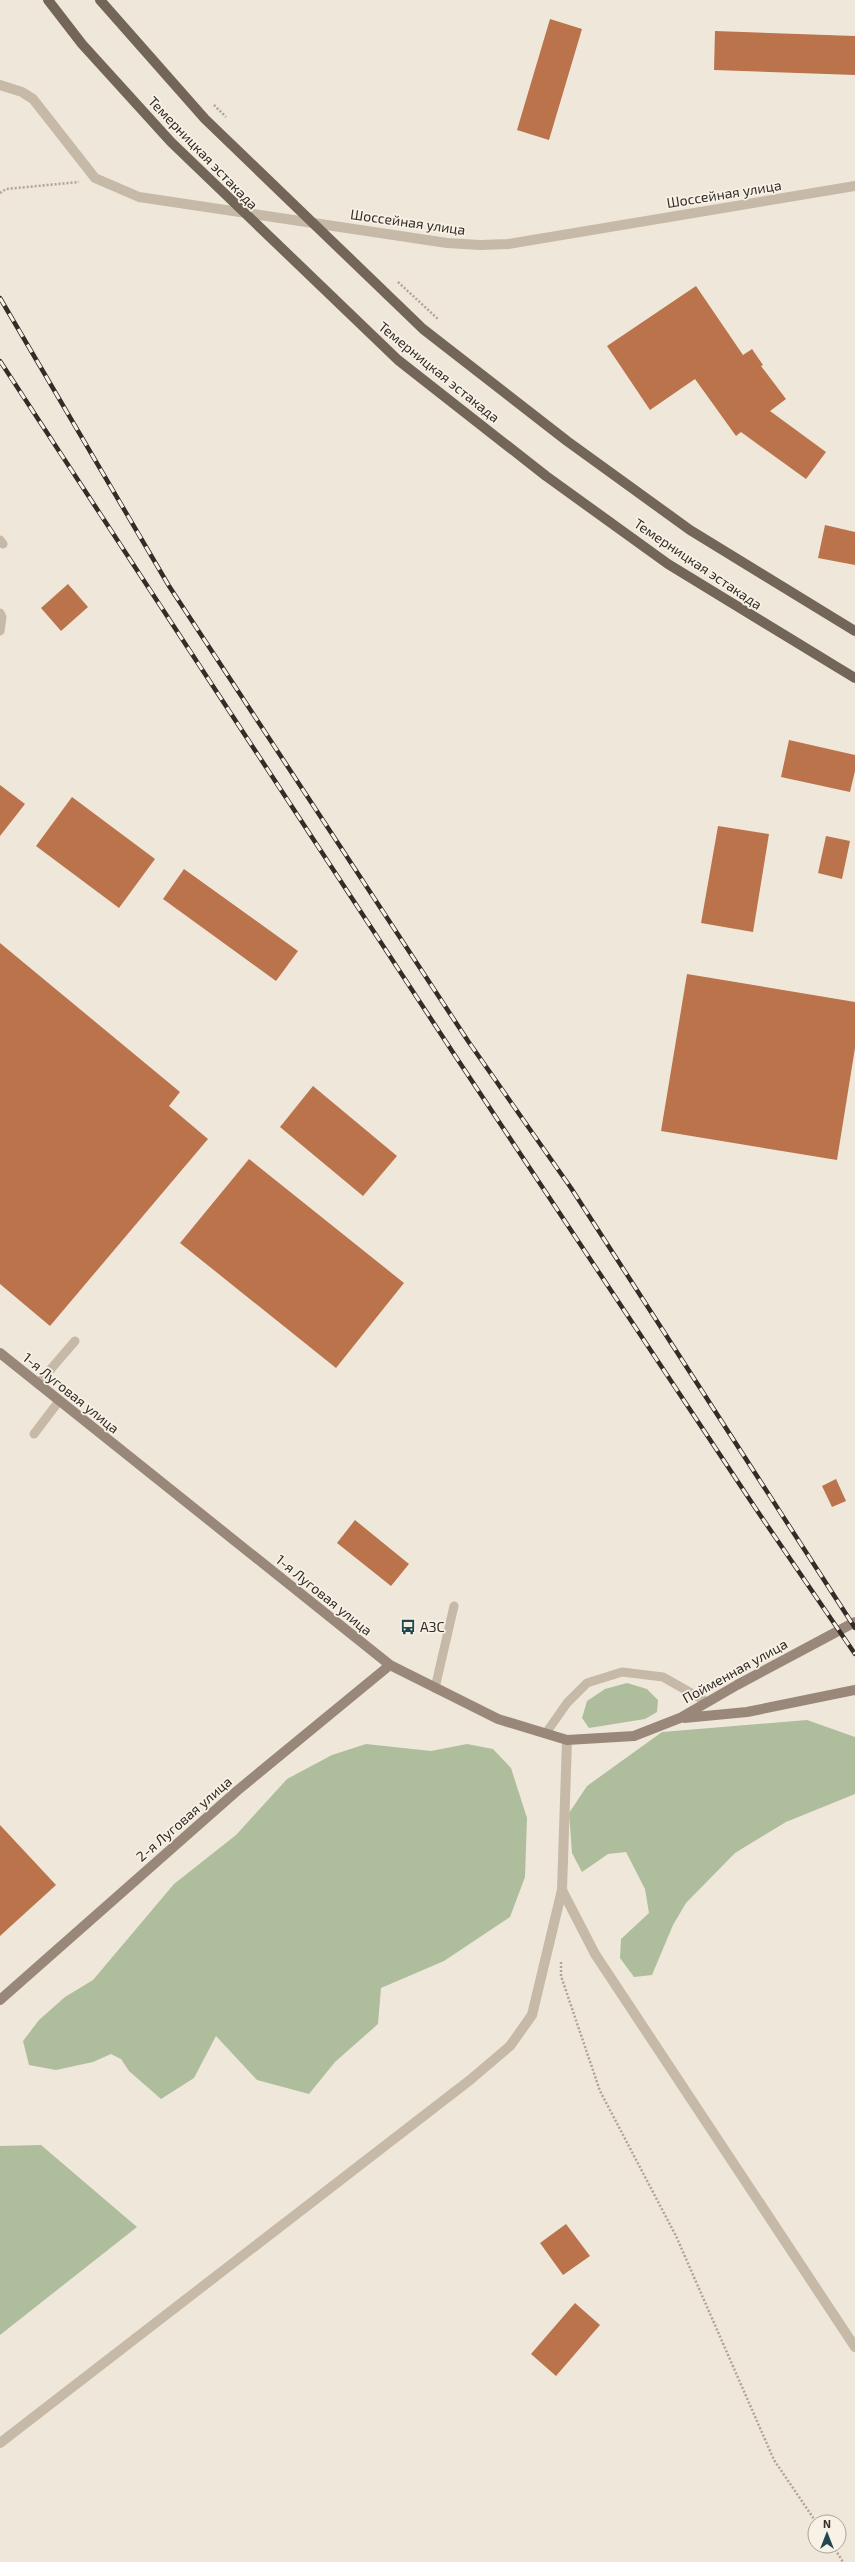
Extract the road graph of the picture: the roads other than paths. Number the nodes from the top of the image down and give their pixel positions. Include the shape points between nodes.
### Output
1 (48, 0) edge
2 (100, 0) edge
3 (0, 85) edge
4 (855, 186) edge
5 (0, 613) edge
6 (0, 631) edge
7 (855, 631) edge
8 (855, 678) edge
9 (75, 1341) dead end
10 (0, 1353) edge
11 (38, 1384) junction
12 (59, 1401) junction
13 (34, 1434) dead end
14 (454, 1606) dead end
15 (855, 1622) edge
16 (390, 1665) junction
17 (435, 1688) junction
18 (855, 1690) edge
19 (707, 1702) junction
20 (680, 1718) junction
21 (546, 1734) junction
22 (567, 1740) junction
23 (562, 1890) junction
24 (0, 2000) edge
25 (855, 2347) edge
26 (0, 2443) edge

1 - 8 main road, Темерницкая эстакада, bridge via 82,44 171,142 398,360 546,476 668,564
2 - 7 main road, Темерницкая эстакада, bridge via 205,120 423,329 567,441 690,530
3 - 4 street, Шоссейная улица via 22,92 33,99 95,178 139,197 448,243 508,244
5 - 6 lane
9 - 11 lane
10 - 11 main road, 1-я Луговая улица
11 - 12 main road, 1-я Луговая улица
12 - 13 lane
12 - 16 main road, 1-я Луговая улица
14 - 17 lane
15 - 19 main road, Пойменная улица
16 - 17 main road, 1-я Луговая улица
16 - 24 main road, 2-я Луговая улица via 238,1790
17 - 21 main road, 1-я Луговая улица via 498,1719
18 - 20 main road, Пойменная улица via 747,1712
19 - 20 main road, Пойменная улица
19 - 21 lane via 663,1677 622,1672 587,1682 567,1703
20 - 22 main road, 1-я Луговая улица via 634,1736
21 - 22 main road, 1-я Луговая улица
22 - 23 street
23 - 25 street via 595,1954
23 - 26 street via 532,2015 510,2046 470,2080

